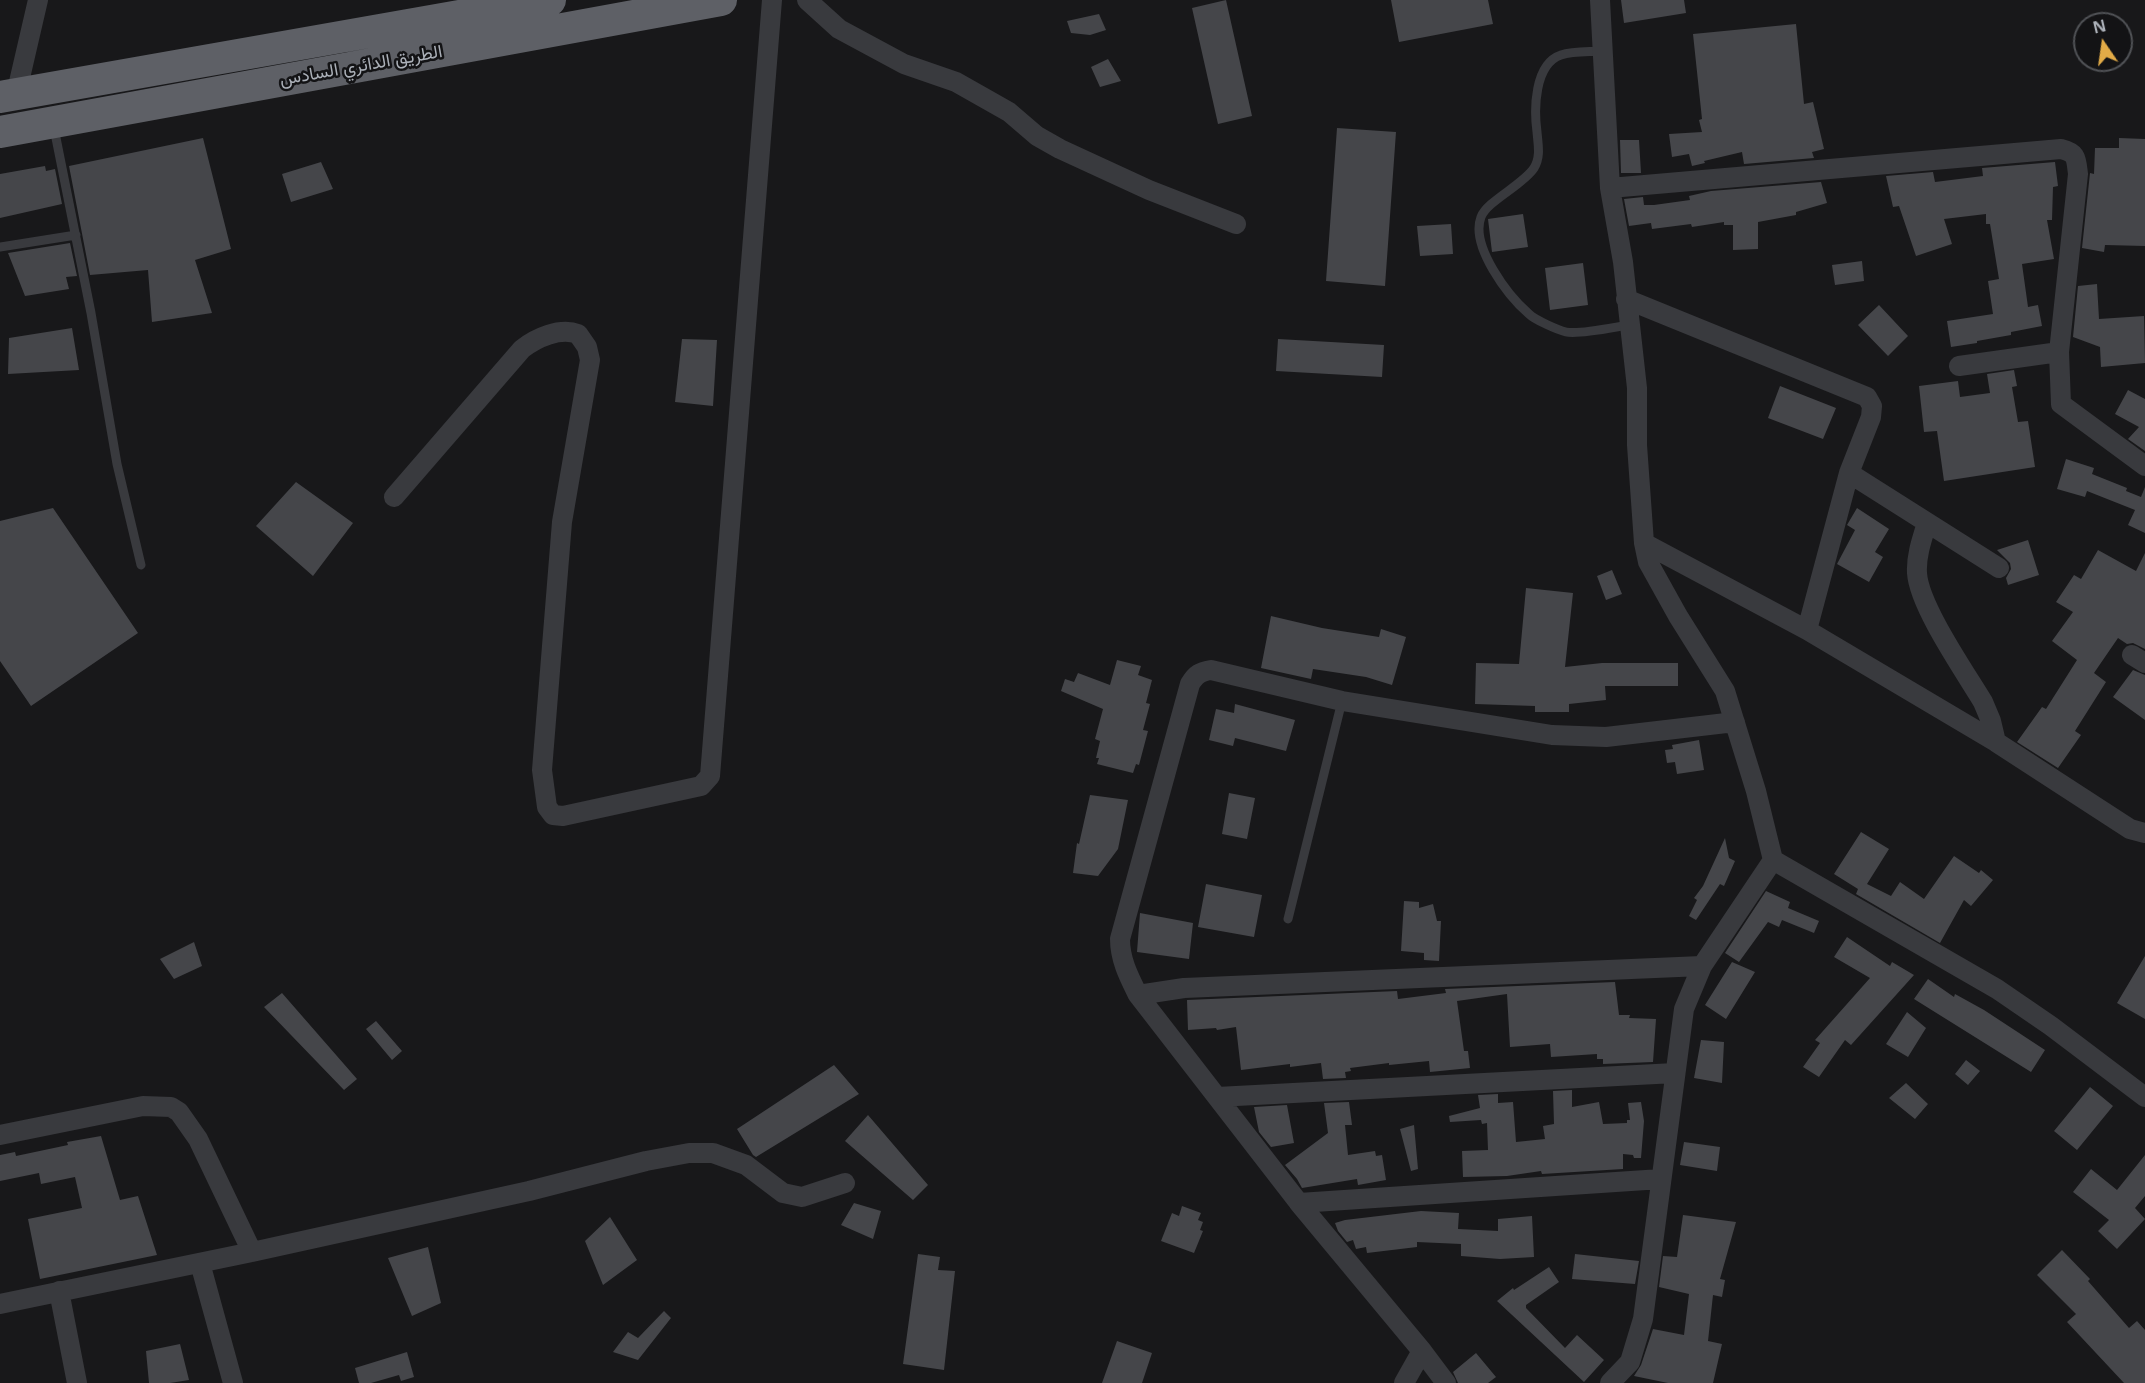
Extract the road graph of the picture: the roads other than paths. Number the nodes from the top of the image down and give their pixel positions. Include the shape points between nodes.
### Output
1 (38, 0) edge
2 (550, 0) edge
3 (721, 0) edge
4 (772, 0) edge
5 (807, 0) edge
6 (1599, 0) edge
7 (1601, 51) junction
8 (8, 96) edge
9 (52, 123) junction
10 (0, 132) edge
11 (1610, 188) junction
12 (1236, 224) dead end
13 (76, 235) junction
14 (0, 247) edge
15 (1626, 299) junction
16 (1629, 325) junction
17 (2059, 352) junction
18 (1959, 366) dead end
19 (2145, 466) edge
20 (1849, 473) junction
21 (394, 497) dead end
22 (1927, 523) junction
23 (1644, 543) junction
24 (141, 565) dead end
25 (1999, 568) dead end
26 (1807, 630) junction
27 (1342, 701) junction
28 (1735, 722) junction
29 (1996, 742) junction
30 (2145, 833) edge
31 (1773, 860) junction
32 (1288, 919) dead end
33 (1702, 966) junction
34 (1138, 995) junction
35 (1675, 1073) junction
36 (1216, 1096) junction
37 (2145, 1097) edge
38 (0, 1135) edge
39 (1661, 1179) junction
40 (845, 1183) dead end
41 (1299, 1203) junction
42 (252, 1252) junction
43 (200, 1263) junction
44 (59, 1291) junction
45 (0, 1304) edge
46 (1422, 1351) junction
47 (77, 1383) edge
48 (233, 1383) edge
49 (1404, 1383) edge
50 (1446, 1383) edge
51 (1610, 1383) edge

1 - 8 street
2 - 8 highway, الطريق الدائري السادس
3 - 9 highway, الطريق الدائري السادس
4 - 21 street via 710,776 701,786 563,816 547,807 542,770 562,522 590,360 578,334 552,334 522,349
5 - 12 street via 848,34 904,64 956,82 1009,112 1060,149
6 - 7 street
7 - 11 street
7 - 16 lane via 1561,55 1551,60 1541,76 1534,111 1539,151 1535,167 1484,211 1479,229 1484,255 1494,274 1530,315 1567,332
9 - 10 highway, الطريق الدائري السادس
9 - 13 lane
11 - 15 street
11 - 17 street via 2061,148 2076,159 2078,174
13 - 14 lane
13 - 24 lane via 117,464
15 - 16 street
15 - 20 street via 1867,398 1872,406 1871,417
16 - 23 street
17 - 18 street
17 - 19 street via 2061,404
20 - 22 street
20 - 26 street
22 - 25 street
22 - 29 street via 1919,547 1917,574 1923,598 1983,702
23 - 26 street
23 - 28 street via 1648,562 1725,691
26 - 29 street
27 - 28 street via 1552,735 1606,737
27 - 32 lane
27 - 34 street via 1211,670 1196,675 1187,693 1120,939 1120,952
28 - 31 street
29 - 30 street via 2130,829
31 - 33 street
31 - 37 street via 1997,989
33 - 34 street via 1184,988
33 - 35 street via 1684,1010
34 - 36 street
35 - 36 street
35 - 39 street
36 - 41 street
38 - 42 street via 143,1106 171,1107 198,1139
39 - 41 street
39 - 51 street via 1643,1319 1630,1362
40 - 42 street via 802,1197 783,1193 746,1165 713,1153 689,1153
41 - 46 street
42 - 43 street
43 - 44 street
43 - 48 street
44 - 45 street
44 - 47 street
46 - 49 street
46 - 50 street

